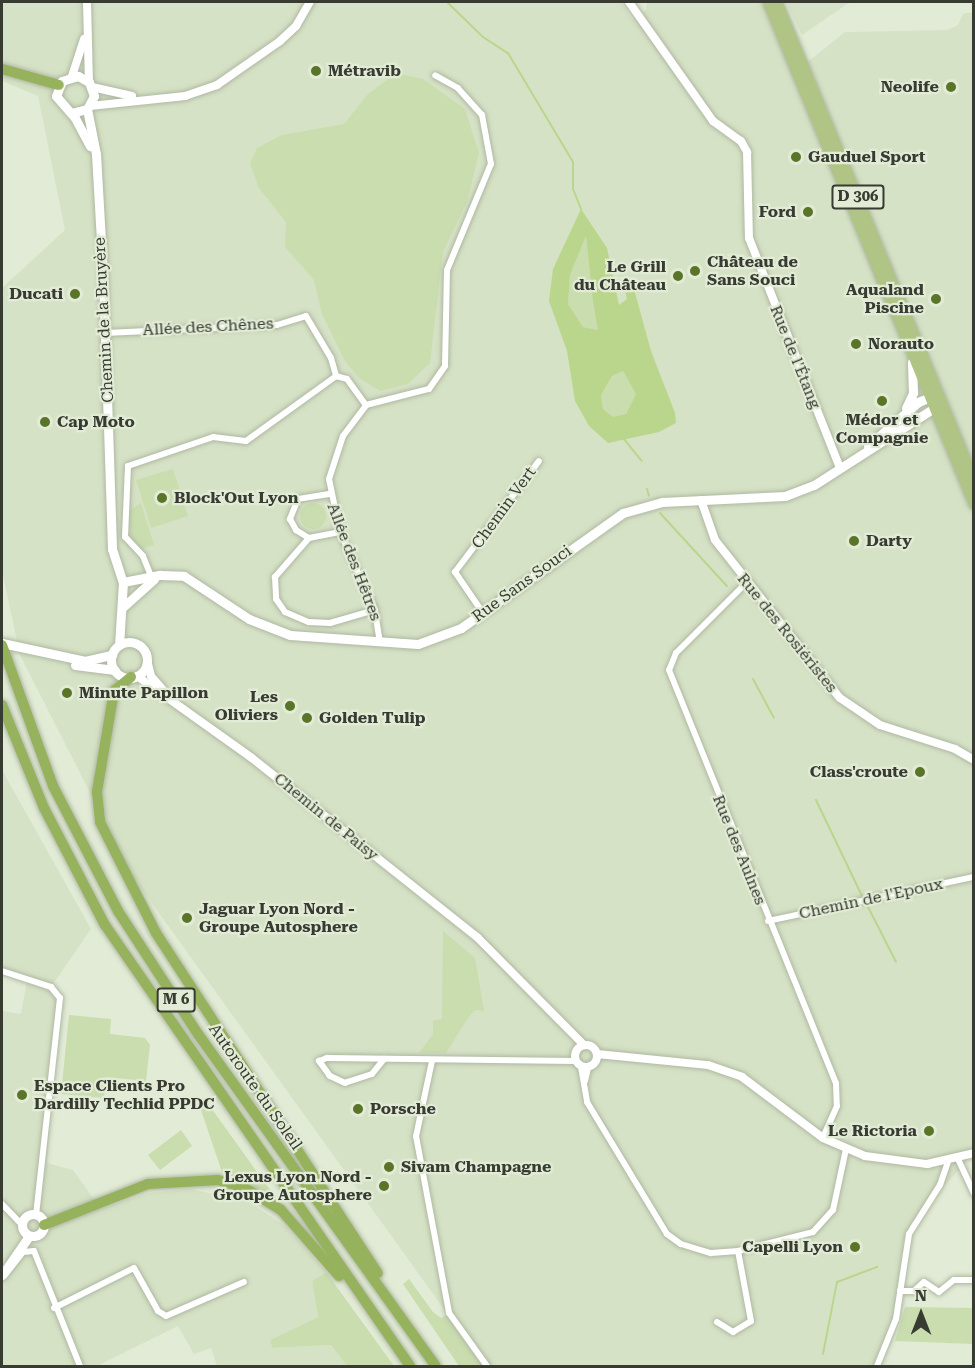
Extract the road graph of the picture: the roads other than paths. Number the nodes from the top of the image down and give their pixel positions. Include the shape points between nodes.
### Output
1 (87, 2) edge
2 (310, 2) edge
3 (629, 2) edge
4 (768, 2) edge
5 (777, 2) edge
6 (88, 23) junction
7 (2, 69) edge
8 (435, 75) dead end
9 (72, 76) junction
10 (90, 84) junction
11 (59, 85) junction
12 (139, 97) junction
13 (88, 107) junction
14 (71, 113) junction
15 (96, 165) junction
16 (105, 333) junction
17 (912, 362) junction
18 (336, 376) junction
19 (933, 399) junction
20 (366, 405) junction
21 (899, 417) junction
22 (867, 448) junction
23 (539, 461) dead end
24 (840, 468) junction
25 (974, 480) edge
26 (329, 494) junction
27 (701, 500) junction
28 (974, 504) edge
29 (340, 532) junction
30 (309, 538) junction
31 (172, 575) junction
32 (151, 576) junction
33 (123, 582) junction
34 (746, 583) junction
35 (123, 608) junction
36 (375, 610) junction
37 (483, 613) junction
38 (124, 624) junction
39 (137, 643) junction
40 (380, 643) junction
41 (2, 644) edge
42 (119, 645) junction
43 (112, 655) junction
44 (59, 656) junction
45 (147, 660) junction
46 (114, 670) junction
47 (134, 676) junction
48 (172, 700) junction
49 (2, 705) edge
50 (974, 760) edge
51 (974, 877) edge
52 (768, 921) junction
53 (2, 971) edge
54 (581, 1047) junction
55 (597, 1058) junction
56 (384, 1059) junction
57 (432, 1061) junction
58 (582, 1065) junction
59 (823, 1138) junction
60 (846, 1149) junction
61 (974, 1153) edge
62 (958, 1159) junction
63 (948, 1162) junction
64 (974, 1194) edge
65 (2, 1204) edge
66 (36, 1214) junction
67 (44, 1225) junction
68 (25, 1230) junction
69 (738, 1251) junction
70 (2, 1276) edge
71 (974, 1280) edge
72 (244, 1282) dead end
73 (900, 1291) junction
74 (54, 1308) junction
75 (717, 1322) dead end
76 (407, 1323) junction
77 (408, 1363) edge
78 (80, 1366) edge
79 (436, 1366) edge
80 (488, 1366) edge
81 (877, 1366) edge

1 - 6 street, Chemin de la Bruyère
2 - 12 street via 296,26 280,41 217,85 185,96
3 - 24 street, Rue de l'Étang via 713,121 741,141 751,165 749,238
4 - 17 main road, D 306
5 - 19 main road, D 306
6 - 9 street, Chemin de la Bruyère
6 - 10 street, Chemin de la Bruyère
7 - 11 highway
8 - 20 street via 458,88 482,115 491,164 447,270 447,356 441,378 414,396
9 - 10 main road
9 - 11 main road
10 - 12 street
10 - 13 main road, Chemin de la Bruyère
11 - 14 main road, Chemin de la Bruyère via 58,102
12 - 13 street
13 - 14 main road
13 - 15 main road, Chemin de la Bruyère
14 - 15 main road, Chemin de la Bruyère
15 - 16 main road, Chemin de la Bruyère
16 - 18 street, Allée des Chênes via 277,324 306,316 331,358
16 - 33 main road, Chemin de la Bruyère via 112,549
17 - 19 main road, D 306
17 - 21 main road via 913,393
18 - 20 street, Allée des Chênes via 347,379
18 - 32 street via 246,441 213,437 128,466 125,537 130,548 143,556
19 - 21 main road, Rue Sans Souci
19 - 22 main road, Rue Sans Souci
19 - 25 main road, D 306
19 - 28 main road, D 306
20 - 26 street, Allée des Hêtres via 332,461
21 - 22 main road, Rue Sans Souci
22 - 24 main road, Rue Sans Souci
23 - 37 street, Chemin Vert via 455,572
24 - 27 main road, Rue Sans Souci via 785,496
26 - 29 street, Allée des Hêtres
26 - 30 street via 310,494 293,504 290,519 296,530
27 - 34 street, Rue des Rosiéristes via 709,531
27 - 37 main road, Rue Sans Souci via 662,502 623,513
29 - 30 street
29 - 36 street, Allée des Hêtres
30 - 36 street via 274,577 276,599 285,612 309,622 330,623
31 - 32 main road, Rue Sans Souci
31 - 35 main road via 146,584
31 - 40 main road, Rue Sans Souci via 193,579 270,629
32 - 33 main road, Rue Sans Souci
33 - 35 main road
34 - 50 street, Rue des Rosiéristes via 810,666 850,708 880,725 955,748
34 - 52 street, Rue des Aulnes via 676,652 669,670
35 - 38 main road
36 - 40 street, Allée des Hêtres
37 - 40 main road, Rue Sans Souci via 429,641
38 - 39 main road
38 - 42 main road
39 - 42 main road
39 - 45 main road
41 - 44 main road
41 - 76 highway, Autoroute du Soleil / M 6 via 53,786 118,911 198,1034
42 - 43 main road
43 - 44 main road via 85,661
43 - 46 main road
44 - 46 main road via 83,667
45 - 47 main road
45 - 48 street, Chemin de Paisy via 151,676
46 - 47 main road
47 - 48 street, Chemin de Paisy
47 - 76 highway via 114,691 97,792 100,822 161,941 350,1228
48 - 54 street, Chemin de Paisy via 267,769 477,937
49 - 77 highway, Autoroute du Soleil / M 6 via 44,808 105,925
51 - 52 street, Chemin de l'Epoux
52 - 59 street, Rue des Aulnes via 836,1083 837,1106
53 - 66 street via 51,987 58,995
54 - 55 street, Chemin de Paisy
54 - 58 street
55 - 58 street
55 - 59 street via 708,1065 742,1077
56 - 56 street via 327,1058 319,1061 330,1076 345,1083 365,1078
56 - 57 street
57 - 58 street
57 - 80 street via 416,1136 449,1312
58 - 69 street via 584,1090 667,1234 711,1253
59 - 60 street
60 - 63 street via 900,1163
60 - 69 street via 835,1203 822,1226
61 - 62 street
62 - 63 street
62 - 64 street
63 - 73 street via 940,1185 911,1227
65 - 68 street
66 - 67 main road
66 - 68 main road via 26,1216
67 - 68 main road via 39,1234
67 - 77 highway via 147,1184 205,1178 238,1186 281,1210 304,1231
68 - 70 main road
69 - 75 street via 751,1321 733,1332
70 - 74 street via 23,1252 35,1253
71 - 73 street via 954,1280 939,1292 924,1282 914,1290
72 - 74 street via 166,1316 158,1311 134,1268
73 - 81 street via 896,1319
74 - 78 street
76 - 79 highway, Autoroute du Soleil / M 6

